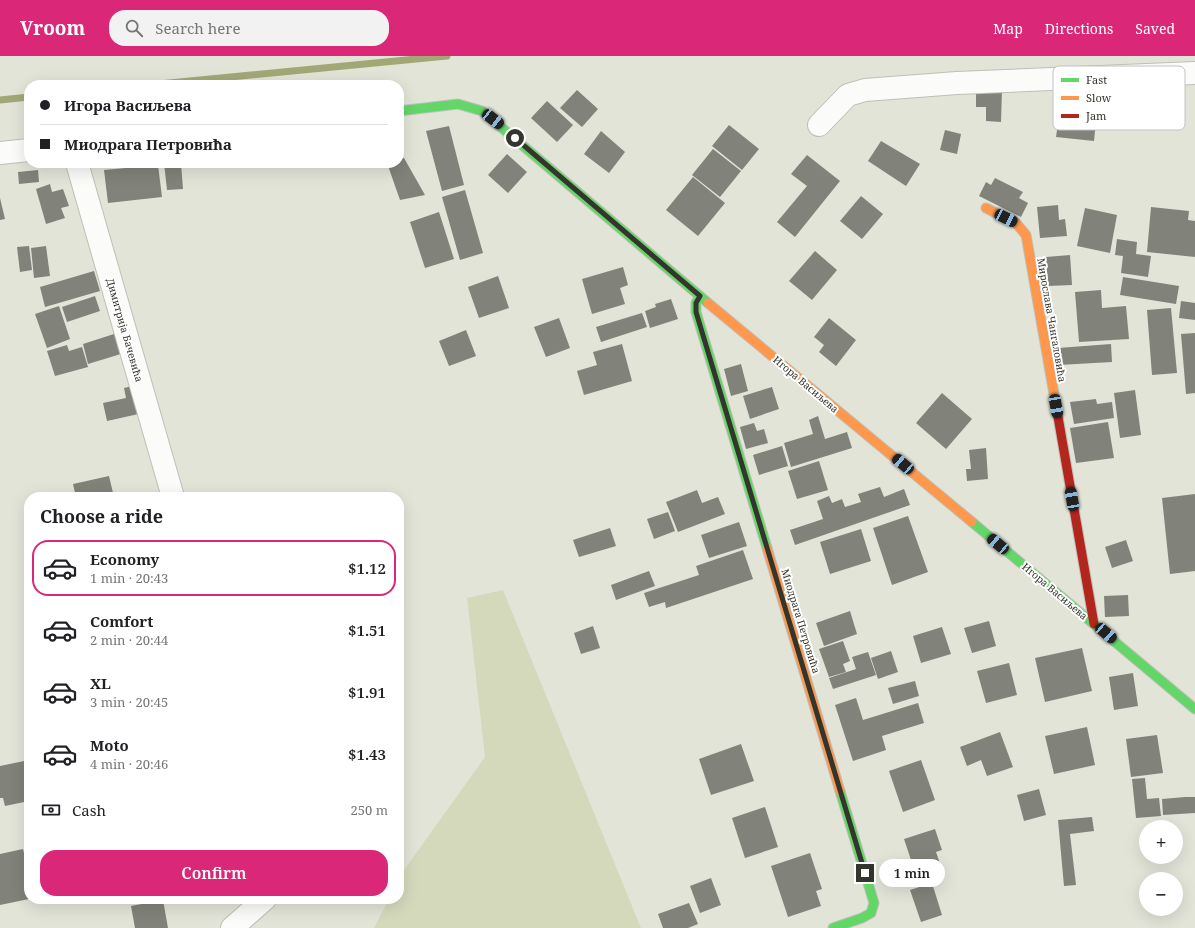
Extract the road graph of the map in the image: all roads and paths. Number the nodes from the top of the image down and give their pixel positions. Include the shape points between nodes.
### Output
1 (1185, 73) edge
2 (1195, 73) edge
3 (1053, 79) edge
4 (404, 110) edge
5 (819, 125) dead end
6 (24, 151) edge
7 (0, 153) edge
8 (78, 168) edge
9 (986, 208) dead end
10 (700, 296) junction
11 (172, 492) edge
12 (1094, 624) junction
13 (1195, 709) edge
14 (259, 904) edge
15 (232, 928) edge
16 (832, 928) edge

1 - 2 street
3 - 5 street via 865,90 848,95
4 - 10 street, Игора Васиљева via 458,104 482,111
6 - 7 street
8 - 11 street, Димитрија Бачевића
9 - 12 street, Мирослава Чангаловића via 1016,223 1026,235
10 - 12 street, Игора Васиљева
10 - 16 street, Миодрага Петровића via 696,303 696,312 874,903 871,913
12 - 13 street, Игора Васиљева
14 - 15 street

